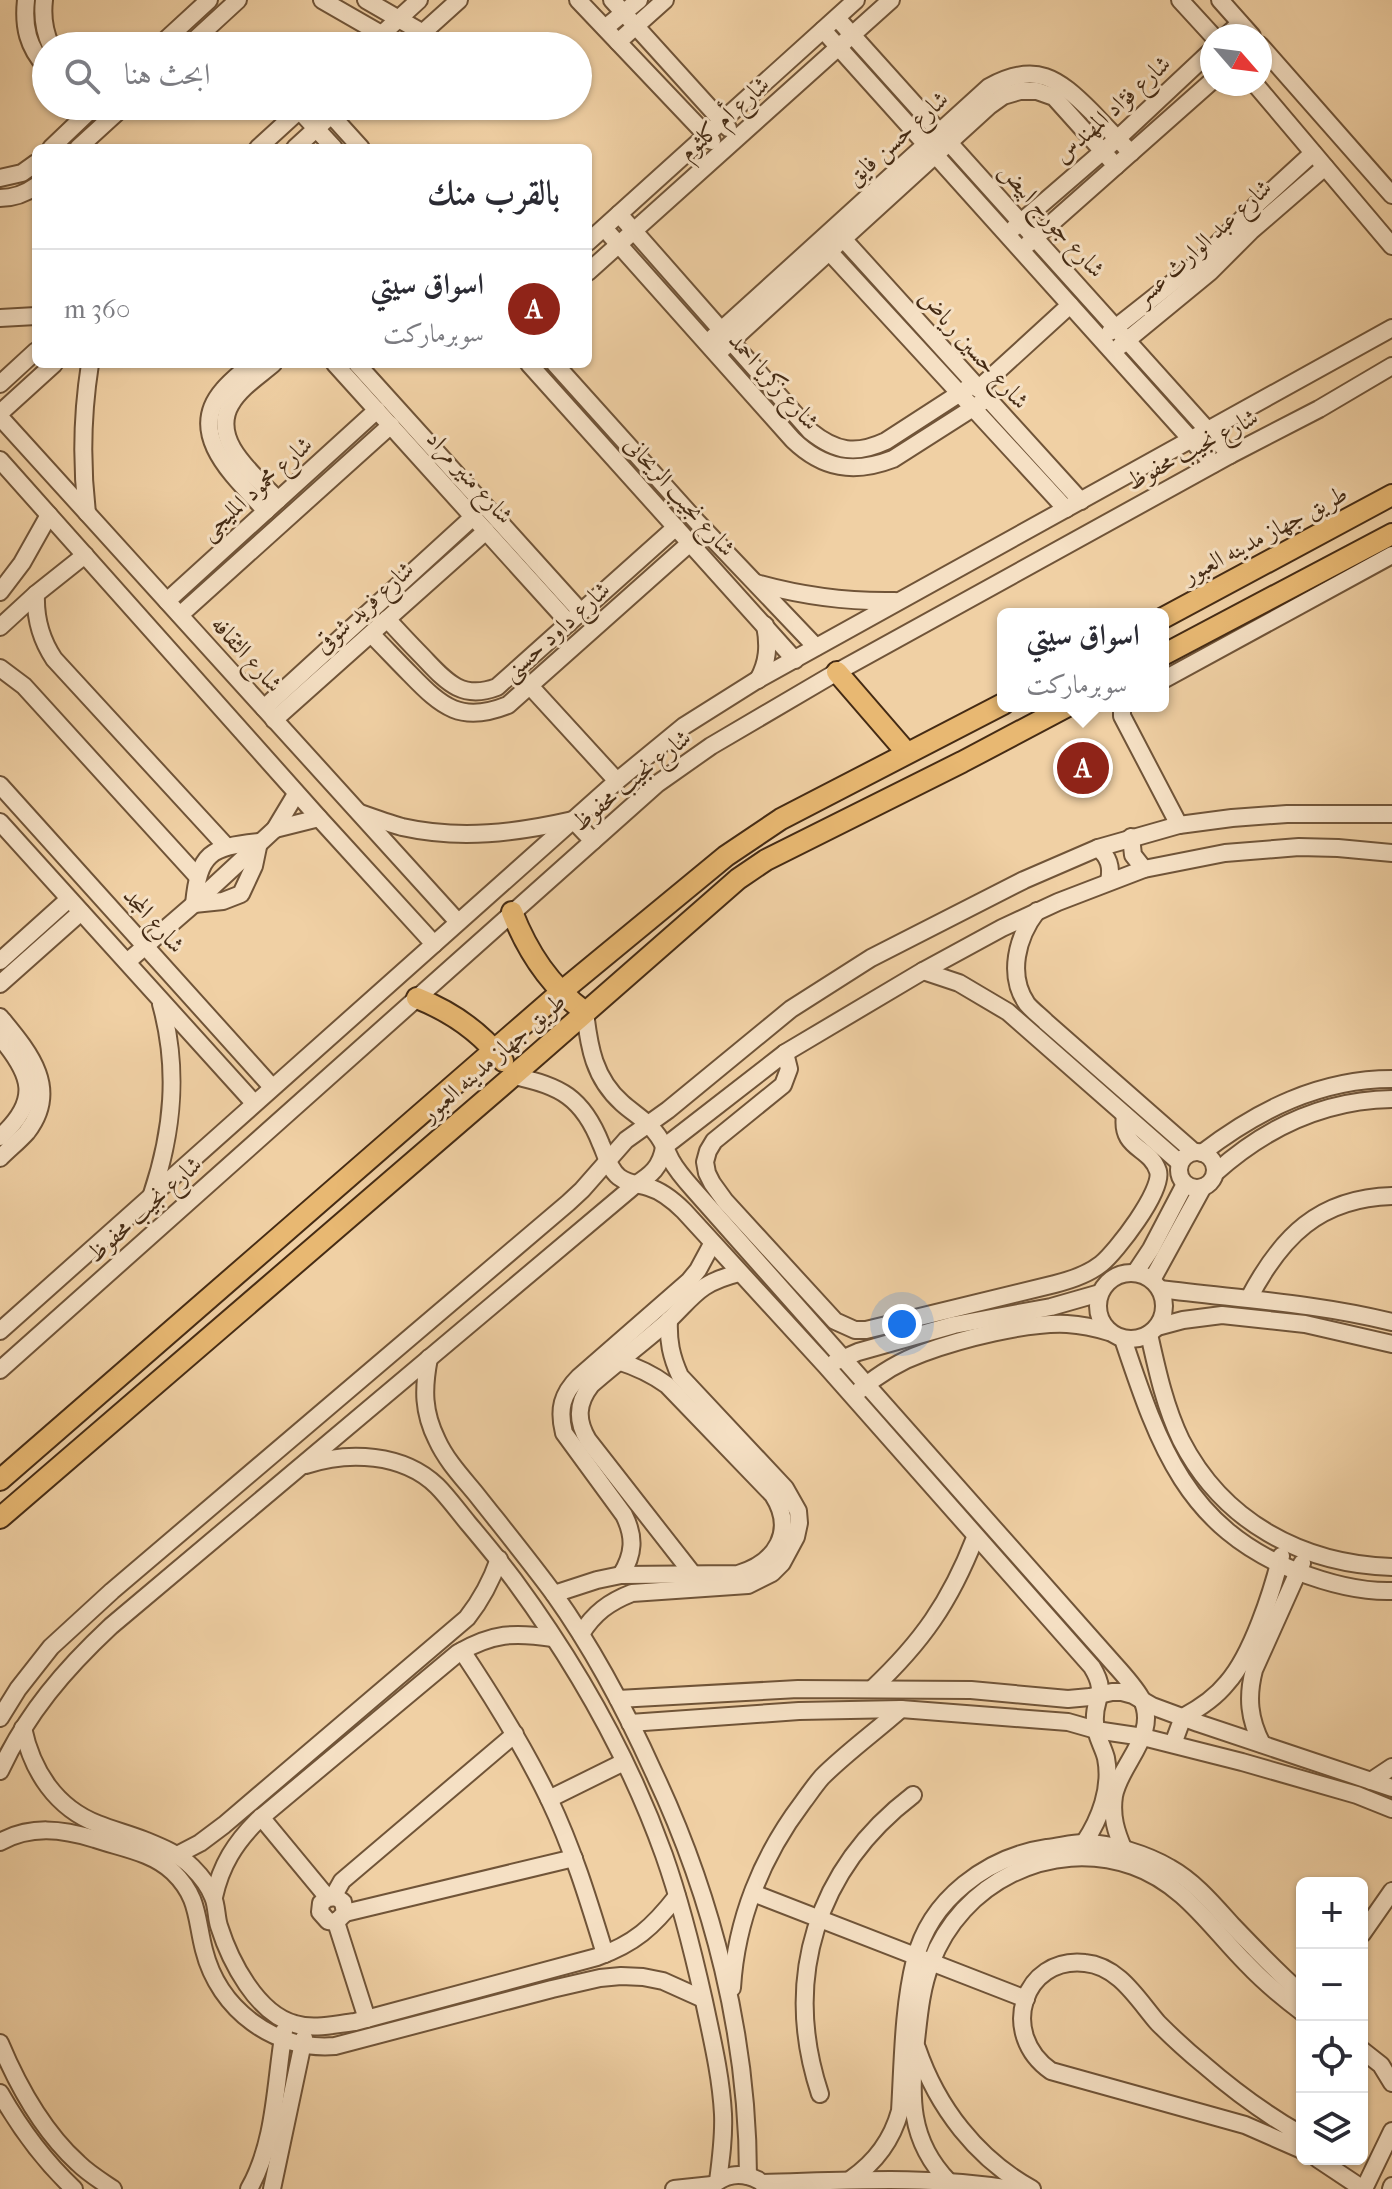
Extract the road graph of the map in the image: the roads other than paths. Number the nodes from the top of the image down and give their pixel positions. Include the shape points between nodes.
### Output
1 (26, 0) edge
2 (44, 0) edge
3 (209, 0) edge
4 (238, 0) edge
5 (322, 0) edge
6 (366, 0) edge
7 (419, 0) edge
8 (459, 0) edge
9 (578, 0) edge
10 (639, 0) edge
11 (665, 0) edge
12 (856, 0) edge
13 (891, 0) edge
14 (1180, 0) edge
15 (1220, 0) edge
16 (618, 6) edge
17 (399, 18) junction
18 (837, 18) junction
19 (1240, 23) edge
20 (1202, 24) edge
21 (636, 26) junction
22 (605, 28) junction
23 (823, 30) junction
24 (45, 32) edge
25 (174, 32) edge
26 (203, 32) edge
27 (378, 32) edge
28 (384, 32) edge
29 (421, 32) edge
30 (424, 32) edge
31 (852, 35) junction
32 (618, 42) junction
33 (838, 47) junction
34 (32, 48) edge
35 (1272, 59) edge
36 (1200, 61) edge
37 (1200, 92) edge
38 (1265, 96) edge
39 (77, 120) edge
40 (94, 120) edge
41 (105, 120) edge
42 (289, 120) edge
43 (310, 120) edge
44 (323, 120) edge
45 (340, 120) edge
46 (722, 121) junction
47 (99, 128) junction
48 (316, 129) junction
49 (706, 135) junction
50 (944, 137) junction
51 (738, 138) junction
52 (1117, 139) junction
53 (55, 144) edge
54 (82, 144) edge
55 (262, 144) edge
56 (299, 144) edge
57 (330, 144) edge
58 (358, 144) edge
59 (930, 150) junction
60 (1102, 151) junction
61 (722, 152) junction
62 (1131, 153) junction
63 (1313, 153) junction
64 (32, 166) edge
65 (1116, 166) junction
66 (1325, 167) junction
67 (0, 178) edge
68 (32, 189) edge
69 (1392, 195) edge
70 (0, 198) edge
71 (619, 214) junction
72 (1022, 222) junction
73 (604, 228) junction
74 (633, 231) junction
75 (838, 233) junction
76 (1007, 235) junction
77 (1036, 237) junction
78 (592, 238) edge
79 (619, 244) junction
80 (824, 246) junction
81 (1392, 246) edge
82 (1021, 250) junction
83 (592, 268) edge
84 (1070, 305) junction
85 (32, 316) edge
86 (0, 318) edge
87 (1392, 328) edge
88 (1122, 333) junction
89 (726, 336) junction
90 (1107, 346) junction
91 (712, 348) junction
92 (32, 355) edge
93 (1392, 366) edge
94 (50, 368) edge
95 (89, 368) edge
96 (247, 368) edge
97 (268, 368) edge
98 (339, 368) edge
99 (360, 368) edge
100 (533, 368) edge
101 (559, 368) edge
102 (0, 384) edge
103 (980, 391) junction
104 (959, 394) junction
105 (972, 408) junction
106 (377, 410) junction
107 (0, 415) edge
108 (391, 425) junction
109 (1209, 429) junction
110 (1191, 439) junction
111 (629, 446) junction
112 (1230, 455) junction
113 (614, 459) junction
114 (0, 460) edge
115 (1213, 464) junction
116 (1392, 495) edge
117 (1074, 505) junction
118 (272, 506) junction
119 (87, 513) junction
120 (49, 515) junction
121 (473, 517) junction
122 (676, 527) junction
123 (1334, 527) junction
124 (486, 531) junction
125 (1392, 534) edge
126 (690, 543) junction
127 (85, 555) junction
128 (1392, 555) edge
129 (1350, 556) junction
130 (7, 571) edge
131 (755, 583) junction
132 (0, 592) edge
133 (36, 594) junction
134 (167, 601) junction
135 (901, 601) junction
136 (180, 615) junction
137 (1169, 615) edge
138 (575, 617) junction
139 (387, 619) junction
140 (765, 624) junction
141 (0, 627) edge
142 (371, 634) junction
143 (816, 647) junction
144 (1169, 652) edge
145 (528, 659) junction
146 (795, 660) junction
147 (0, 668) edge
148 (837, 672) junction
149 (1169, 677) edge
150 (536, 680) junction
151 (757, 680) junction
152 (997, 707) edge
153 (1057, 712) edge
154 (1122, 712) edge
155 (269, 714) junction
156 (947, 734) junction
157 (907, 753) junction
158 (962, 762) junction
159 (617, 781) junction
160 (0, 785) edge
161 (296, 794) junction
162 (359, 813) junction
163 (1392, 814) edge
164 (319, 818) junction
165 (573, 820) junction
166 (0, 822) edge
167 (1179, 825) junction
168 (275, 829) junction
169 (1131, 837) junction
170 (593, 841) junction
171 (259, 842) junction
172 (53, 844) junction
173 (226, 846) junction
174 (1098, 848) junction
175 (1392, 853) edge
176 (34, 860) junction
177 (1144, 869) junction
178 (197, 876) junction
179 (1109, 881) junction
180 (69, 899) junction
181 (194, 904) junction
182 (1038, 910) junction
183 (81, 912) junction
184 (512, 912) junction
185 (458, 922) junction
186 (434, 944) junction
187 (145, 946) junction
188 (0, 961) edge
189 (127, 962) junction
190 (923, 971) junction
191 (0, 984) edge
192 (561, 992) junction
193 (417, 998) junction
194 (160, 999) junction
195 (585, 1012) junction
196 (0, 1017) edge
197 (0, 1037) edge
198 (495, 1051) junction
199 (785, 1053) junction
200 (513, 1076) junction
201 (1392, 1079) edge
202 (698, 1085) junction
203 (272, 1087) junction
204 (1392, 1099) edge
205 (254, 1103) junction
206 (32, 1108) junction
207 (714, 1108) junction
208 (1125, 1115) junction
209 (649, 1124) junction
210 (0, 1137) edge
211 (664, 1147) junction
212 (1198, 1152) junction
213 (0, 1158) edge
214 (608, 1160) junction
215 (1180, 1163) junction
216 (1215, 1173) junction
217 (1185, 1184) junction
218 (635, 1185) junction
219 (1203, 1187) junction
220 (152, 1194) junction
221 (1392, 1196) edge
222 (132, 1212) junction
223 (547, 1221) junction
224 (151, 1235) junction
225 (565, 1244) junction
226 (712, 1244) junction
227 (739, 1273) junction
228 (1135, 1273) junction
229 (1156, 1285) junction
230 (1100, 1293) junction
231 (1249, 1298) junction
232 (669, 1320) junction
233 (1392, 1322) edge
234 (0, 1331) edge
235 (1153, 1331) junction
236 (1116, 1336) junction
237 (1389, 1343) edge
238 (844, 1357) junction
239 (429, 1358) junction
240 (618, 1361) junction
241 (826, 1366) junction
242 (0, 1370) edge
243 (119, 1375) junction
244 (866, 1385) junction
245 (852, 1396) junction
246 (138, 1398) junction
247 (301, 1467) junction
248 (456, 1469) junction
249 (0, 1480) edge
250 (436, 1485) junction
251 (224, 1496) junction
252 (243, 1517) junction
253 (0, 1518) edge
254 (975, 1538) junction
255 (1284, 1543) junction
256 (1307, 1552) junction
257 (499, 1559) junction
258 (1279, 1564) junction
259 (1392, 1567) edge
260 (1298, 1572) junction
261 (692, 1573) junction
262 (621, 1575) junction
263 (1392, 1591) edge
264 (554, 1594) junction
265 (581, 1634) junction
266 (553, 1638) junction
267 (462, 1651) junction
268 (599, 1664) junction
269 (577, 1677) junction
270 (872, 1689) junction
271 (1101, 1694) junction
272 (618, 1699) junction
273 (1068, 1699) junction
274 (1142, 1700) junction
275 (901, 1709) junction
276 (1183, 1717) junction
277 (0, 1718) edge
278 (1068, 1722) junction
279 (630, 1723) junction
280 (23, 1728) junction
281 (1096, 1730) junction
282 (515, 1734) junction
283 (1143, 1737) junction
284 (1173, 1744) junction
285 (1262, 1744) junction
286 (624, 1762) junction
287 (1392, 1767) edge
288 (0, 1771) edge
289 (1371, 1781) junction
290 (1392, 1788) edge
291 (913, 1795) dead end
292 (549, 1799) junction
293 (1392, 1809) edge
294 (261, 1817) junction
295 (0, 1842) edge
296 (1084, 1843) junction
297 (135, 1844) junction
298 (1124, 1850) junction
299 (177, 1855) junction
300 (574, 1858) junction
301 (1392, 1891) edge
302 (753, 1893) junction
303 (677, 1896) junction
304 (214, 1897) junction
305 (330, 1897) junction
306 (340, 1917) junction
307 (819, 1917) junction
308 (1368, 1925) edge
309 (224, 1940) junction
310 (203, 1949) junction
311 (605, 1954) junction
312 (924, 1959) junction
313 (1296, 1988) edge
314 (703, 1999) junction
315 (1026, 1999) junction
316 (731, 2006) junction
317 (1296, 2007) edge
318 (367, 2019) junction
319 (285, 2021) junction
320 (306, 2026) junction
321 (282, 2040) junction
322 (0, 2043) edge
323 (916, 2044) junction
324 (303, 2046) junction
325 (1368, 2055) edge
326 (1392, 2083) edge
327 (0, 2093) edge
328 (820, 2094) dead end
329 (1296, 2131) edge
330 (1392, 2131) edge
331 (1296, 2147) edge
332 (1337, 2166) edge
333 (851, 2179) junction
334 (759, 2182) edge
335 (949, 2182) junction
336 (713, 2185) edge
337 (808, 2185) edge
338 (74, 2189) edge
339 (113, 2189) edge
340 (249, 2189) edge
341 (272, 2189) edge
342 (674, 2189) edge
343 (1011, 2189) edge
344 (1032, 2189) edge
345 (1363, 2189) edge

1 - 34 street
2 - 24 street
3 - 25 street
4 - 26 street
5 - 27 street
6 - 17 street
7 - 17 street
8 - 30 street
9 - 22 street
10 - 16 street
11 - 21 street
12 - 18 street, شارع أم كلثوم
13 - 31 street, شارع أم كلثوم
14 - 20 street
15 - 19 street
16 - 21 street
16 - 22 street
17 - 28 street
17 - 29 street
18 - 23 street, شارع أم كلثوم
18 - 31 street, شارع جورج ابيض
21 - 32 street
21 - 46 street
22 - 32 street
23 - 33 street, شارع جورج ابيض
23 - 46 street, شارع أم كلثوم
31 - 33 street, شارع أم كلثوم
31 - 50 street, شارع جورج ابيض
32 - 49 street
33 - 51 street, شارع أم كلثوم
33 - 59 street, شارع جورج ابيض
35 - 69 street
36 - 52 street, شارع فؤاد المهندس
37 - 62 street, شارع فؤاد المهندس
38 - 63 street
39 - 53 street
40 - 47 street
41 - 47 street
42 - 55 street
43 - 48 street
44 - 48 street
45 - 58 street
46 - 49 street, شارع أم كلثوم
46 - 51 street
47 - 54 street
48 - 56 street
48 - 57 street
49 - 61 street
49 - 71 street, شارع أم كلثوم
50 - 52 street, شارع حسن فايق via 989,87 1025,74 1061,83
50 - 59 street, شارع حسن فايق
50 - 60 street, شارع حسن فايق via 1003,96 1037,91 1054,97
50 - 72 street, شارع جورج ابيض
51 - 61 street, شارع أم كلثوم
52 - 60 street, شارع فؤاد المهندس
52 - 62 street, شارع حسن فايق
59 - 75 street, شارع حسن فايق
59 - 76 street, شارع جورج ابيض
60 - 65 street, شارع حسن فايق
60 - 72 street, شارع فؤاد المهندس
61 - 74 street, شارع أم كلثوم
62 - 65 street, شارع فؤاد المهندس
63 - 66 street
63 - 88 street, شارع عبد الوارث عسر
64 - 67 street
65 - 77 street, شارع فؤاد المهندس
66 - 81 street
66 - 88 street, شارع عبد الوارث عسر via 1210,272
68 - 70 street
71 - 73 street, شارع أم كلثوم
71 - 74 street, شارع زكريا احمد
72 - 76 street, شارع فؤاد المهندس
72 - 77 street, شارع جورج ابيض
73 - 78 street, شارع أم كلثوم
73 - 79 street, شارع زكريا احمد
74 - 79 street, شارع أم كلثوم
74 - 89 street, شارع زكريا احمد
75 - 80 street, شارع حسن فايق
75 - 103 street, شارع حسين رياض
76 - 82 street, شارع جورج ابيض
77 - 82 street, شارع فؤاد المهندس
77 - 88 street, شارع جورج ابيض
79 - 83 street, شارع أم كلثوم
79 - 91 street, شارع زكريا احمد
80 - 89 street, شارع حسن فايق
80 - 104 street, شارع حسين رياض
82 - 84 street, شارع جورج ابيض
84 - 90 street, شارع جورج ابيض
84 - 103 street
85 - 86 street
87 - 109 street, شارع نجيب محفوظ
88 - 90 street, شارع عبد الوارث عسر
88 - 109 street, شارع جورج ابيض
89 - 91 street, شارع حسن فايق
89 - 104 street, شارع زكريا احمد via 810,431 838,448 871,448
90 - 110 street, شارع جورج ابيض
91 - 105 street, شارع زكريا احمد via 803,449 846,467 893,459
92 - 102 street
93 - 112 street, شارع نجيب محفوظ
94 - 107 street
95 - 119 street via 81,436
96 - 118 street via 214,404 210,435 224,464
97 - 118 street via 231,404 226,432
98 - 106 street, شارع منير مراد
99 - 138 street, شارع منير مراد
100 - 113 street, شارع نجيب الريحانى
101 - 111 street, شارع نجيب الريحانى
103 - 104 street, شارع زكريا احمد
103 - 105 street, شارع زكريا احمد
103 - 117 street, شارع حسين رياض
104 - 105 street, شارع حسين رياض
105 - 117 street, شارع حسين رياض
106 - 108 street, شارع منير مراد
106 - 118 street, شارع محمود المليجى
107 - 119 street, شارع الثقافه
108 - 121 street, شارع منير مراد
108 - 136 street, شارع محمود المليجى
109 - 110 street, شارع نجيب محفوظ
109 - 112 street, شارع جورج ابيض
110 - 115 street, شارع جورج ابيض
110 - 117 street, شارع نجيب محفوظ
111 - 113 street
111 - 131 street, شارع نجيب الريحانى
112 - 115 street, شارع نجيب محفوظ
113 - 122 street, شارع نجيب الريحانى
114 - 120 street
115 - 148 street, شارع نجيب محفوظ
116 - 123 main road, طريق جهاز مدينه العبور
117 - 135 street, شارع نجيب محفوظ
118 - 134 street, شارع محمود المليجى
119 - 134 street, شارع الثقافه
120 - 127 street
120 - 130 street via 37,539
121 - 124 street, شارع منير مراد
121 - 155 street, شارع فريد شوقى
122 - 126 street, شارع نجيب الريحانى
122 - 138 street, شارع داود حسنى
123 - 129 main road
123 - 137 main road, طريق جهاز مدينه العبور
124 - 138 street, شارع منير مراد
124 - 139 street, شارع فريد شوقى
125 - 129 main road
126 - 140 street, شارع نجيب الريحانى
126 - 150 street, شارع داود حسنى
127 - 133 street
127 - 161 street
128 - 149 street
129 - 144 main road
130 - 132 street
131 - 135 street via 812,596
131 - 143 street, شارع نجيب الريحانى
133 - 141 street
133 - 173 street via 40,634 54,659
134 - 136 street, شارع الثقافه
135 - 143 street, شارع نجيب محفوظ
136 - 155 street, شارع الثقافه
138 - 145 street, شارع داود حسنى
139 - 142 street, شارع فريد شوقى
139 - 145 street, شارع داود حسنى via 445,680 465,691 497,687
140 - 146 street, شارع نجيب الريحانى
140 - 151 street via 767,659
142 - 150 street, شارع داود حسنى via 431,697 460,712 501,708
142 - 155 street, شارع فريد شوقى
143 - 146 street, شارع نجيب محفوظ
145 - 150 street
146 - 151 street, شارع نجيب محفوظ
147 - 178 street via 24,686
148 - 157 main road
148 - 170 street, شارع نجيب محفوظ via 711,746 657,784
150 - 159 street
151 - 159 street, شارع نجيب محفوظ via 684,726
152 - 156 main road, طريق جهاز مدينه العبور
153 - 158 main road, طريق جهاز مدينه العبور
154 - 167 street
155 - 162 street, شارع الثقافه
156 - 157 main road, طريق جهاز مدينه العبور
156 - 158 main road
157 - 192 main road, طريق جهاز مدينه العبور via 751,837
158 - 195 main road, طريق جهاز مدينه العبور via 766,860
159 - 165 street, شارع نجيب محفوظ
160 - 172 street, شارع المجد
161 - 164 street
161 - 168 street
162 - 165 street via 445,834 490,835
162 - 185 street, شارع الثقافه
163 - 167 street via 1287,814
164 - 168 street
164 - 186 street
165 - 170 street
165 - 185 street, شارع نجيب محفوظ
166 - 176 street, شارع المجد
167 - 169 street
168 - 171 street
169 - 174 street
169 - 177 street via 1133,855
170 - 184 street, شارع نجيب محفوظ
171 - 173 street
171 - 181 street
171 - 181 street via 241,894
172 - 176 street
172 - 187 street, شارع المجد
173 - 178 street via 203,863
174 - 179 street via 1111,866
174 - 202 street via 871,958 791,1009
175 - 177 street via 1260,849
176 - 180 street, شارع المجد
177 - 179 street
178 - 181 street
179 - 182 street
180 - 183 street, شارع المجد
180 - 188 street
181 - 187 street
182 - 190 street
182 - 212 street via 1020,938 1017,955 1027,1003
183 - 189 street, شارع المجد
183 - 191 street
184 - 192 main road via 540,967
184 - 193 street, شارع نجيب محفوظ
185 - 186 street, شارع نجيب محفوظ
186 - 203 street, شارع نجيب محفوظ
187 - 189 street
187 - 203 street, شارع المجد
189 - 194 street, شارع المجد
190 - 199 street
190 - 208 street via 959,983 1008,1012
192 - 195 main road
192 - 198 main road, طريق جهاز مدينه العبور
193 - 198 main road via 453,1014
193 - 224 street, شارع نجيب محفوظ
194 - 205 street, شارع المجد
194 - 220 street via 173,1083 168,1139
195 - 200 main road, طريق جهاز مدينه العبور
195 - 209 street via 589,1046 601,1078
196 - 206 street via 29,1052 41,1080 41,1095
197 - 206 street via 23,1066
198 - 200 main road
198 - 243 main road, طريق جهاز مدينه العبور
199 - 207 street
199 - 208 street via 789,1069 783,1085 714,1141 705,1162 707,1173 725,1201 835,1321 855,1330 1055,1284 1100,1265 1118,1248 1159,1180 1154,1164 1125,1133
200 - 214 street via 554,1086 570,1096 595,1126
200 - 246 main road, طريق جهاز مدينه العبور
201 - 212 street via 1356,1080 1309,1092 1253,1117
202 - 207 street
202 - 209 street
203 - 205 street, شارع نجيب محفوظ
204 - 216 street via 1342,1104 1287,1122
205 - 220 street, شارع نجيب محفوظ
206 - 210 street
206 - 213 street via 27,1132
207 - 211 street
208 - 215 street
209 - 211 street
209 - 214 street
211 - 218 street via 658,1167
211 - 238 street via 688,1183
212 - 215 street
212 - 216 street via 1212,1161
214 - 218 street via 620,1179
214 - 223 street
215 - 217 street
216 - 219 street
217 - 219 street
217 - 228 street
218 - 225 street
218 - 226 street via 675,1203
219 - 229 street
220 - 222 street, شارع نجيب محفوظ
221 - 231 street via 1335,1207 1298,1230 1268,1263
222 - 224 street
222 - 234 street, شارع نجيب محفوظ
223 - 225 street via 561,1228
223 - 251 street
224 - 242 street, شارع نجيب محفوظ
225 - 239 street
226 - 227 street
226 - 262 street via 689,1281 579,1377 561,1402 564,1433 631,1530 633,1547
227 - 232 street via 697,1291
227 - 241 street
228 - 229 street
228 - 230 street via 1110,1279
229 - 231 street
229 - 235 street via 1164,1309
230 - 236 street via 1099,1318
230 - 238 street via 954,1325
231 - 233 street
232 - 240 street
232 - 265 street via 670,1349 680,1376 785,1488 798,1511 796,1537 782,1563 760,1580 736,1587 632,1593 602,1608
233 - 237 street
235 - 236 street via 1134,1340
235 - 237 street via 1222,1315 1305,1324
235 - 255 street via 1167,1404 1195,1464 1234,1510
236 - 244 street via 1090,1327 1049,1324 993,1333 923,1352
236 - 258 street via 1162,1444 1191,1495 1231,1535
238 - 241 street
238 - 244 street
239 - 247 street
239 - 248 street via 424,1385 427,1415
240 - 261 street via 584,1395 579,1406 582,1430
240 - 261 street via 667,1385 779,1505 780,1541 763,1563 738,1574
241 - 245 street
243 - 246 main road
243 - 249 main road, طريق جهاز مدينه العبور
244 - 245 street
244 - 274 street
245 - 254 street
246 - 253 main road, طريق جهاز مدينه العبور
247 - 250 street via 340,1457 381,1459
247 - 252 street
248 - 250 street
248 - 264 street
250 - 257 street
251 - 252 street via 229,1511
251 - 277 street via 60,1637
252 - 280 street via 72,1662
254 - 270 street via 956,1583 923,1636
254 - 271 street via 1092,1667
255 - 256 street
255 - 258 street
256 - 259 street
256 - 260 street
257 - 266 street
257 - 299 street via 467,1618 224,1825
258 - 260 street
258 - 276 street via 1241,1664 1216,1695
260 - 263 street via 1351,1588
260 - 285 street via 1250,1685 1250,1716
261 - 262 street
262 - 264 street
264 - 265 street
265 - 268 street
266 - 267 street via 502,1634
266 - 269 street
267 - 282 street
267 - 294 street
268 - 269 street
268 - 272 street
269 - 286 street
270 - 272 street
270 - 273 street via 971,1690
271 - 273 street
271 - 274 street via 1122,1692
271 - 281 street
272 - 279 street
273 - 278 street
274 - 276 street
274 - 283 street
275 - 278 street
275 - 279 street
275 - 302 street via 821,1778 789,1820
276 - 284 street
276 - 285 street
278 - 281 street
279 - 316 street via 686,1848
280 - 288 street
280 - 297 street via 38,1773 58,1798
281 - 283 street
281 - 296 street via 1106,1758 1106,1789
282 - 292 street
282 - 305 street via 342,1881
283 - 284 street
283 - 298 street via 1114,1795 1114,1821
284 - 293 street
285 - 289 street
286 - 292 street
286 - 303 street
287 - 289 street
289 - 290 street
291 - 307 street via 857,1849
292 - 300 street
294 - 304 street via 228,1855
294 - 305 street
295 - 297 street via 44,1829
296 - 298 street
296 - 312 street via 1031,1851 964,1883 927,1931
297 - 299 street
297 - 310 street via 186,1888 196,1908
298 - 313 street via 1188,1881
299 - 304 street
300 - 306 street
300 - 311 street
301 - 308 street
302 - 307 street
302 - 316 street via 733,1963
303 - 311 street via 648,1929
303 - 314 street
304 - 309 street
305 - 306 street via 343,1902
306 - 318 street
307 - 312 street
307 - 328 street via 804,1996 809,2056
309 - 310 street
309 - 319 street via 246,1983
310 - 321 street via 231,2003
311 - 318 street
312 - 315 street
312 - 317 street via 957,1916 1002,1878 1058,1859 1101,1859 1163,1880
312 - 323 street
312 - 333 street via 905,2025 897,2122 879,2154
314 - 324 street via 663,1981 611,1977 351,2043
314 - 336 street via 723,2115 723,2145
315 - 329 street via 1036,1982 1060,1965 1079,1962 1107,1969 1201,2063
315 - 331 street via 1023,2034 1033,2055 1051,2071 1245,2125
316 - 334 street
318 - 320 street
319 - 320 street
319 - 321 street
320 - 324 street
321 - 324 street
321 - 340 street via 275,2105
322 - 339 street via 54,2137
323 - 335 street via 914,2121 928,2156
323 - 344 street via 937,2095 957,2125 988,2158
324 - 341 street
325 - 326 street
327 - 338 street via 24,2133
330 - 345 street
332 - 345 street
333 - 335 street
333 - 337 street
334 - 336 street via 733,2175
334 - 337 street
335 - 343 street
336 - 342 street

